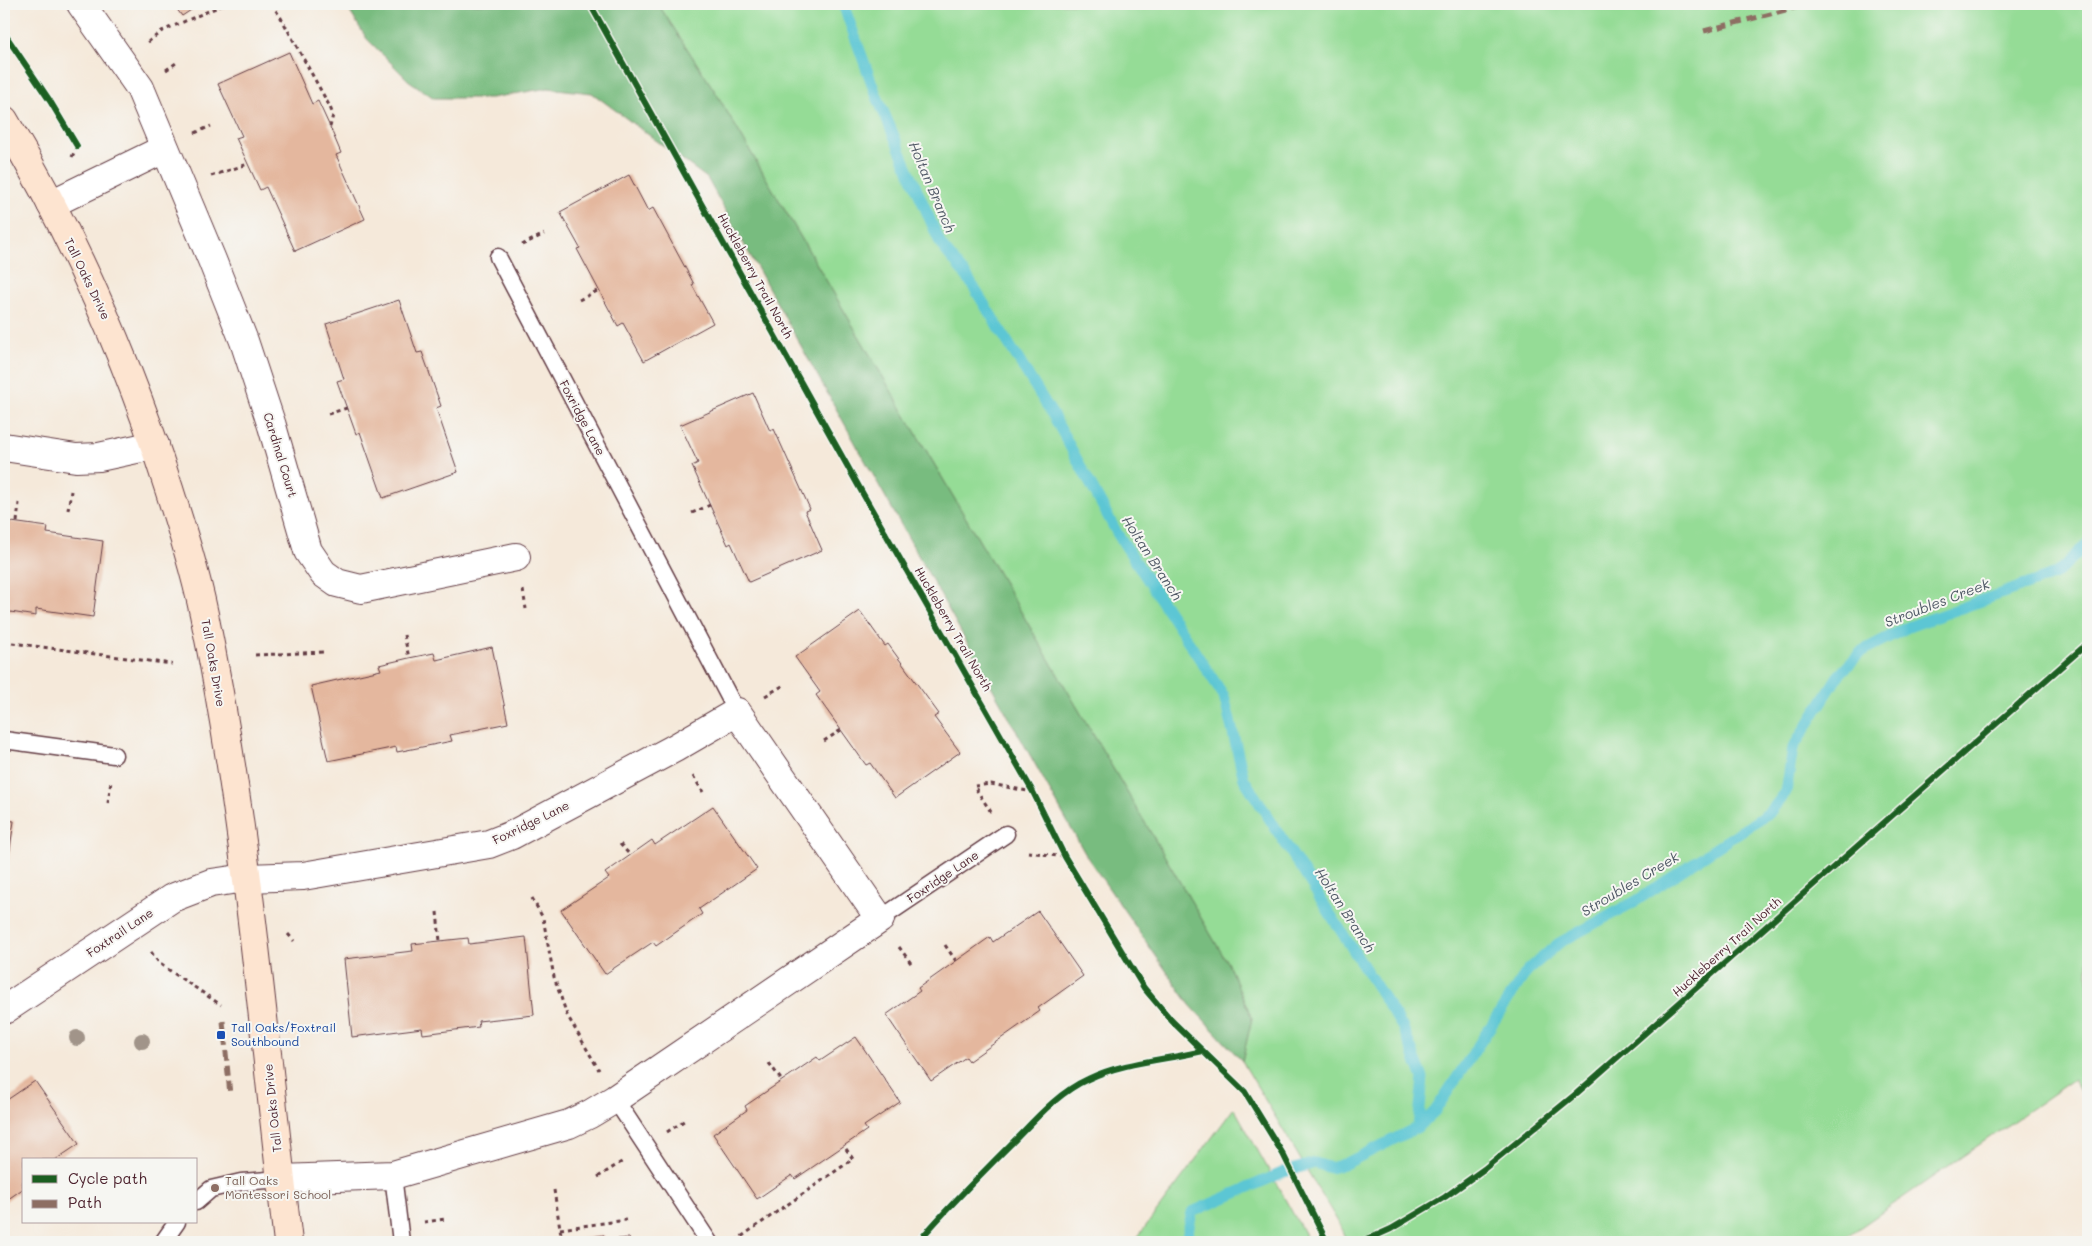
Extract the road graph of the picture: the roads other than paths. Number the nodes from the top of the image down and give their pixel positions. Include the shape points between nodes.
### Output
1 (81, 4) edge
2 (4, 120) edge
3 (164, 148) junction
4 (51, 204) junction
5 (498, 257) dead end
6 (155, 444) junction
7 (4, 448) edge
8 (516, 557) dead end
9 (737, 712) junction
10 (4, 740) edge
11 (114, 755) dead end
12 (1006, 834) dead end
13 (246, 878) junction
14 (880, 919) junction
15 (4, 1010) edge
16 (615, 1099) junction
17 (393, 1176) junction
18 (281, 1179) junction
19 (198, 1200) edge
20 (176, 1224) edge
21 (163, 1242) edge
22 (288, 1242) edge
23 (401, 1242) edge
24 (709, 1242) edge

1 - 3 street, Cardinal Court via 140,88
2 - 4 street, Tall Oaks Drive
3 - 4 street
3 - 8 street, Cardinal Court via 244,341 308,551 323,573 337,583 361,589
4 - 6 street, Tall Oaks Drive via 113,333
5 - 9 lane, Foxridge Lane
6 - 7 street via 99,457 76,458
6 - 13 street, Tall Oaks Drive via 186,541 203,612 230,759
9 - 13 street, Foxridge Lane via 521,830 489,844 303,876
9 - 14 street, Foxridge Lane
10 - 11 lane
12 - 14 lane, Foxridge Lane
13 - 15 street, Foxtrail Lane via 211,882 172,898
13 - 18 street, Tall Oaks Drive
14 - 16 street, Foxridge Lane
16 - 17 street, Foxridge Lane via 569,1124
16 - 24 lane
17 - 18 street, Foxridge Lane
17 - 23 lane
18 - 19 lane via 241,1182 211,1189
18 - 22 street, Tall Oaks Drive
20 - 21 lane

